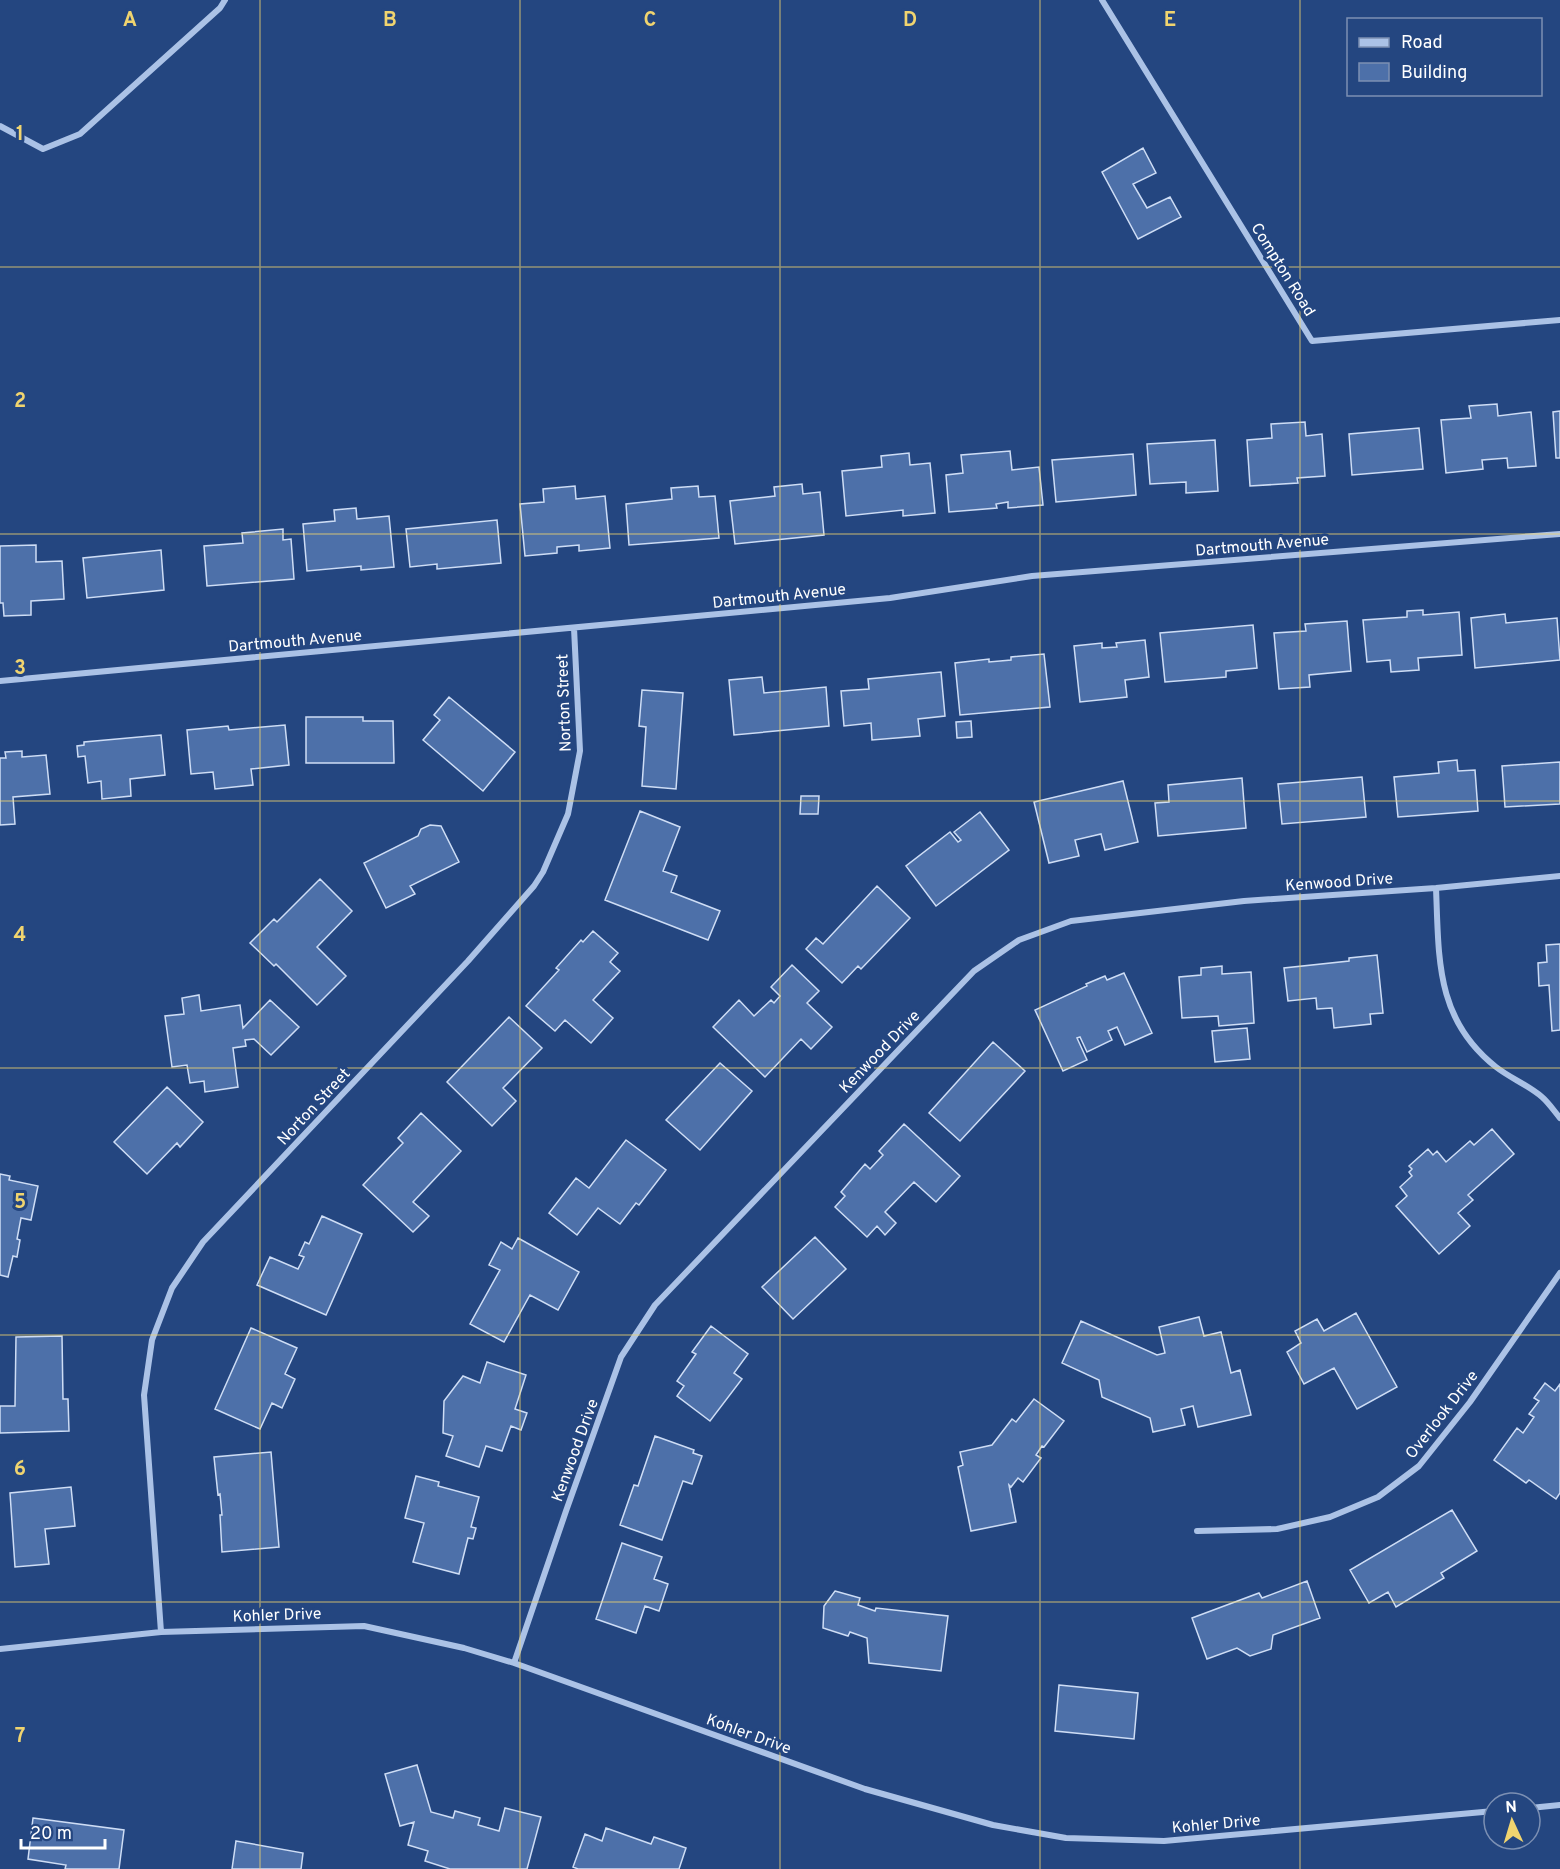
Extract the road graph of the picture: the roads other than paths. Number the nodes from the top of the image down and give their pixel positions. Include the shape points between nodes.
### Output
1 (225, 0) edge
2 (1102, 0) edge
3 (0, 126) edge
4 (1560, 320) edge
5 (1560, 534) edge
6 (574, 628) junction
7 (0, 681) edge
8 (1560, 876) edge
9 (1436, 888) junction
10 (1560, 1118) edge
11 (1560, 1273) edge
12 (1197, 1531) dead end
13 (161, 1632) junction
14 (0, 1649) edge
15 (514, 1663) junction
16 (1560, 1805) edge
17 (1542, 1807) edge
18 (1482, 1812) edge

1 - 3 street via 80,134 43,149
2 - 4 street, Compton Road via 1312,341
5 - 6 street, Dartmouth Avenue via 1032,576 890,598
6 - 7 street, Dartmouth Avenue
6 - 13 street, Norton Street via 580,751 568,814 543,872 468,961 203,1242 172,1288 152,1340 144,1395
8 - 9 street, Kenwood Drive
9 - 10 street via 1439,957 1447,1001 1466,1038 1496,1067 1543,1097
9 - 15 street, Kenwood Drive via 1244,901 1071,921 1019,940 974,971 655,1305 621,1357
11 - 12 street, Overlook Drive via 1470,1402 1419,1466 1378,1497 1330,1517 1277,1530
13 - 14 street, Kohler Drive
13 - 15 street, Kohler Drive via 364,1626
15 - 18 street, Kohler Drive via 866,1789 993,1826 1066,1838 1164,1840
16 - 17 street

